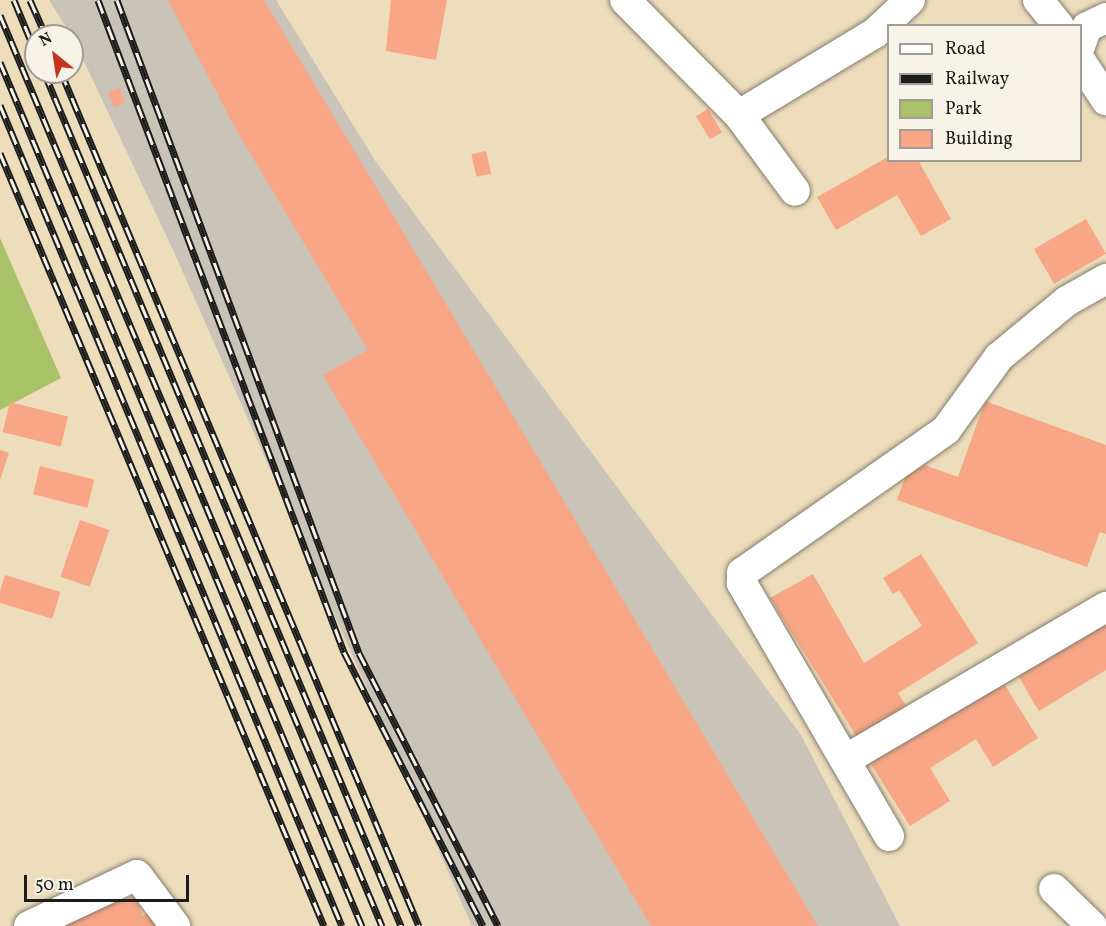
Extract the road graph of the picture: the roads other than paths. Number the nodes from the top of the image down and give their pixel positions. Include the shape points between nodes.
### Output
1 (625, 0) edge
2 (910, 0) edge
3 (1038, 0) edge
4 (1106, 18) edge
5 (1057, 24) edge
6 (1082, 41) edge
7 (1082, 63) edge
8 (1106, 100) edge
9 (739, 115) junction
10 (795, 191) dead end
11 (1106, 279) edge
12 (1106, 607) edge
13 (845, 759) junction
14 (889, 836) dead end
15 (1054, 889) dead end
16 (29, 926) edge
17 (175, 926) edge
18 (1092, 926) edge

1 - 9 street
2 - 9 street via 875,33
3 - 5 street
4 - 6 street via 1087,27
7 - 8 street
9 - 10 street
11 - 13 street via 1067,301 999,357 946,430 742,573 742,583
12 - 13 street
13 - 14 street
15 - 18 street
16 - 17 street via 137,875

